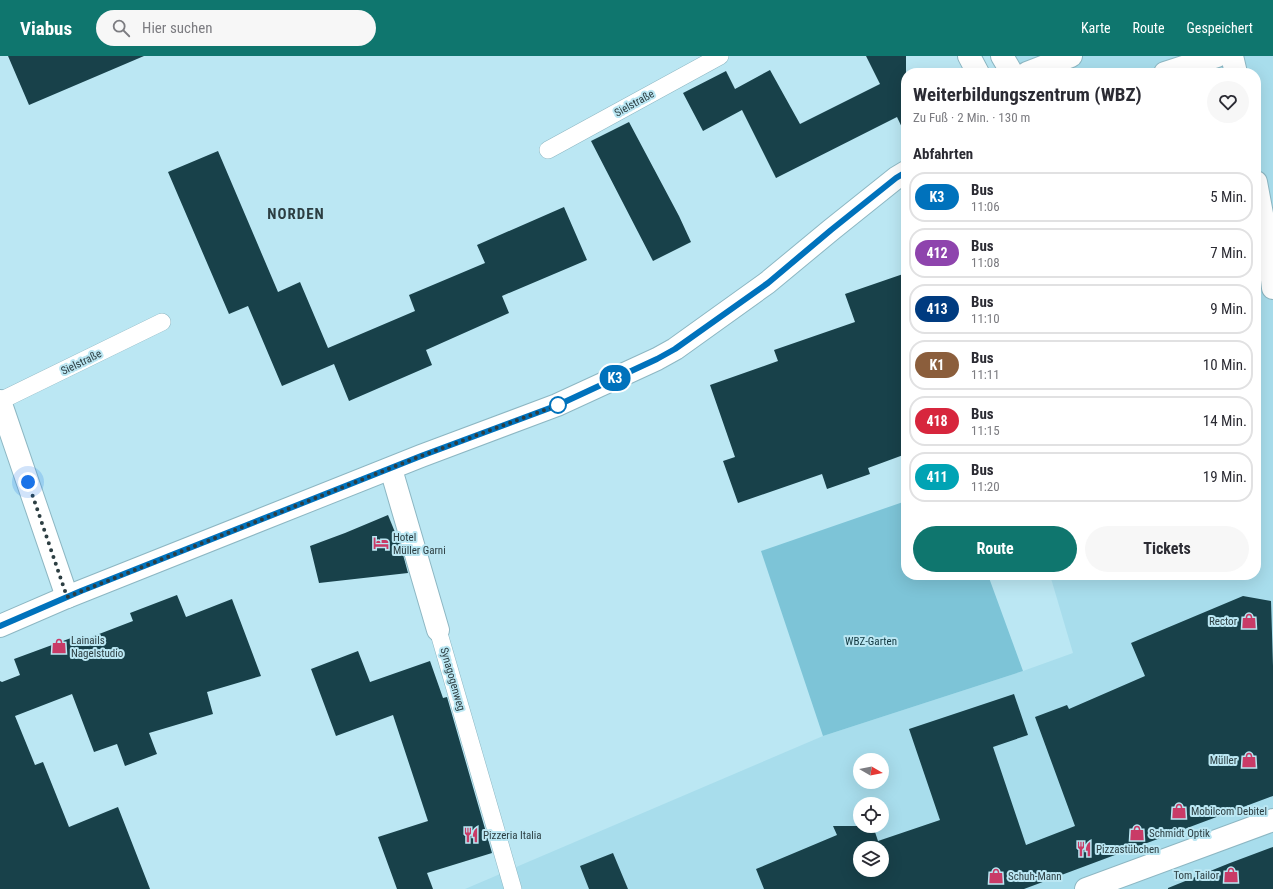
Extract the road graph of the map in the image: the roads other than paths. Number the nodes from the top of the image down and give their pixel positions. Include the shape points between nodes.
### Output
1 (720, 56) edge
2 (969, 56) edge
3 (1002, 56) edge
4 (1072, 56) edge
5 (1217, 56) edge
6 (1232, 56) edge
7 (975, 68) edge
8 (1009, 68) edge
9 (1040, 68) edge
10 (1180, 68) edge
11 (1235, 68) edge
12 (548, 150) dead end
13 (901, 175) edge
14 (1261, 209) edge
15 (1273, 288) edge
16 (162, 322) dead end
17 (0, 401) edge
18 (392, 469) junction
19 (67, 597) junction
20 (0, 626) edge
21 (438, 630) joint
22 (1273, 820) edge
23 (514, 889) edge
24 (1086, 889) edge

1 - 12 lane, Sielstraße
2 - 7 street
3 - 8 street
4 - 9 street
5 - 10 street
6 - 11 street
13 - 18 street via 768,283 675,349 558,405
14 - 15 street
16 - 17 lane, Sielstraße
17 - 19 street
18 - 19 street
18 - 21 street, Synagogenweg
19 - 20 street
21 - 23 lane, Synagogenweg
22 - 24 street

